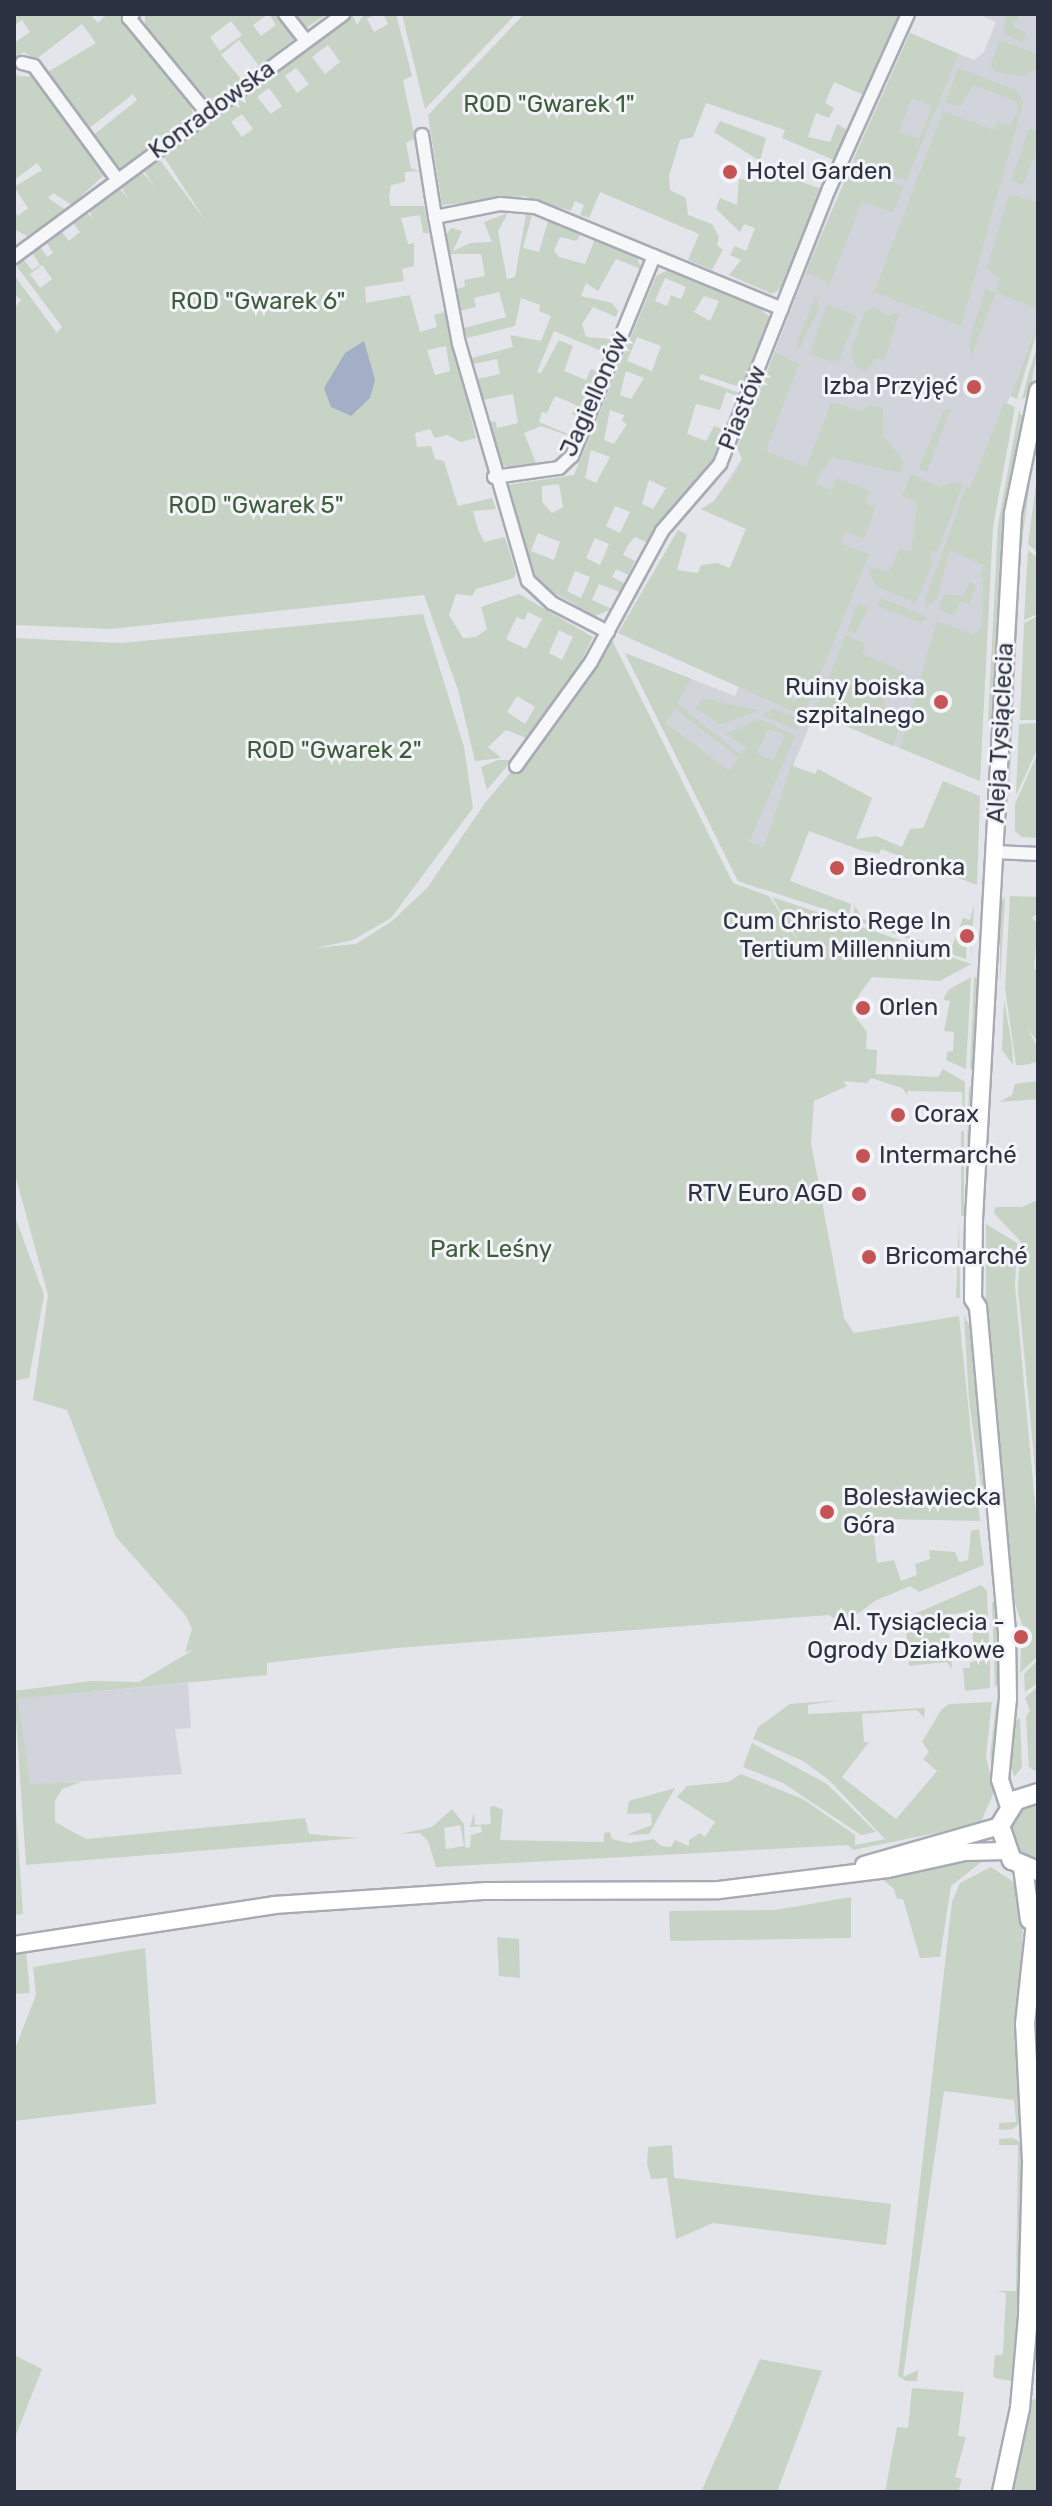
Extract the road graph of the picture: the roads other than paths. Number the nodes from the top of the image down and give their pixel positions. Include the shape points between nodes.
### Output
1 (133, 14) edge
2 (285, 14) edge
3 (343, 14) edge
4 (908, 14) edge
5 (306, 41) junction
6 (22, 63) dead end
7 (207, 113) junction
8 (422, 135) dead end
9 (117, 179) junction
10 (435, 217) junction
11 (14, 238) edge
12 (25, 247) junction
13 (654, 256) junction
14 (14, 257) edge
15 (782, 309) junction
16 (1038, 391) edge
17 (494, 477) junction
18 (608, 632) junction
19 (516, 766) dead end
20 (995, 852) junction
21 (1032, 854) edge
22 (1002, 1765) junction
23 (1032, 1794) edge
24 (1009, 1807) junction
25 (1000, 1826) junction
26 (1005, 1851) junction
27 (1030, 1869) edge
28 (849, 1871) junction
29 (1038, 1904) edge
30 (1031, 1938) junction
31 (14, 1945) edge
32 (1030, 2393) edge
33 (1002, 2492) edge

1 - 7 street via 129,18
2 - 5 street
3 - 5 street, Konradowska
4 - 15 street, Piastów via 842,158
5 - 7 street, Konradowska
6 - 9 street via 34,66
7 - 9 street, Konradowska
8 - 10 street
9 - 12 street, Konradowska
10 - 13 street via 517,203
10 - 17 street via 454,321
11 - 12 street
12 - 14 street, Konradowska
13 - 15 street
13 - 17 street, Jagiellonów via 572,456 559,468
15 - 18 street, Piastów via 720,464 662,531
16 - 20 street, Aleja Tysiąclecia via 1013,513
17 - 18 street via 528,581 552,603
18 - 19 street, Piastów
20 - 21 street
20 - 22 street, Aleja Tysiąclecia via 973,1299 978,1307 1007,1632
22 - 23 street
22 - 24 street, Aleja Tysiąclecia
23 - 24 main road
24 - 25 main road
25 - 26 main road
25 - 28 street
26 - 27 main road
26 - 28 street via 965,1852 888,1869
27 - 30 main road
28 - 31 street via 688,1892 487,1891 341,1899
29 - 30 main road
30 - 32 main road via 1025,2024 1032,2210
32 - 33 main road

